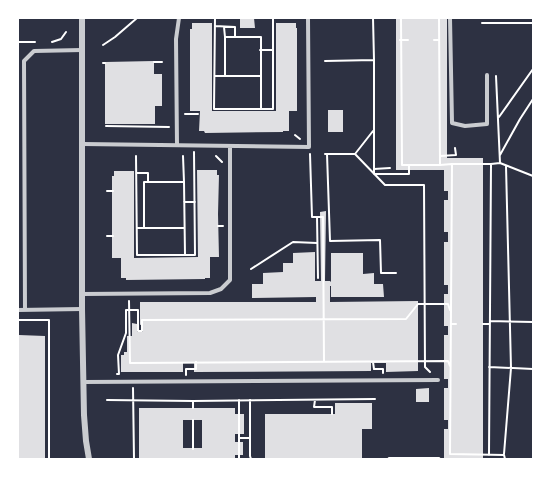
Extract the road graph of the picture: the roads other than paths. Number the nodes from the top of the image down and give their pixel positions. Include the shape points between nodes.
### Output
1 (82, 18) edge
2 (179, 18) edge
3 (308, 18) edge
4 (450, 18) edge
5 (82, 50) junction
6 (487, 75) dead end
7 (83, 144) junction
8 (177, 145) junction
9 (230, 146) junction
10 (82, 294) junction
11 (82, 309) junction
12 (18, 310) edge
13 (25, 310) junction
14 (438, 380) road end
15 (83, 382) junction
16 (90, 459) edge

1 - 5 street
2 - 8 street via 176,39
3 - 9 street via 309,147
4 - 6 street via 452,123 465,126 487,124
5 - 7 street
5 - 13 street via 34,52 24,61
7 - 8 street
7 - 10 street
8 - 9 street
9 - 10 street via 230,280 221,289 210,293
10 - 11 street
11 - 13 street
11 - 15 street
12 - 13 street
14 - 15 street
15 - 16 street via 86,441

